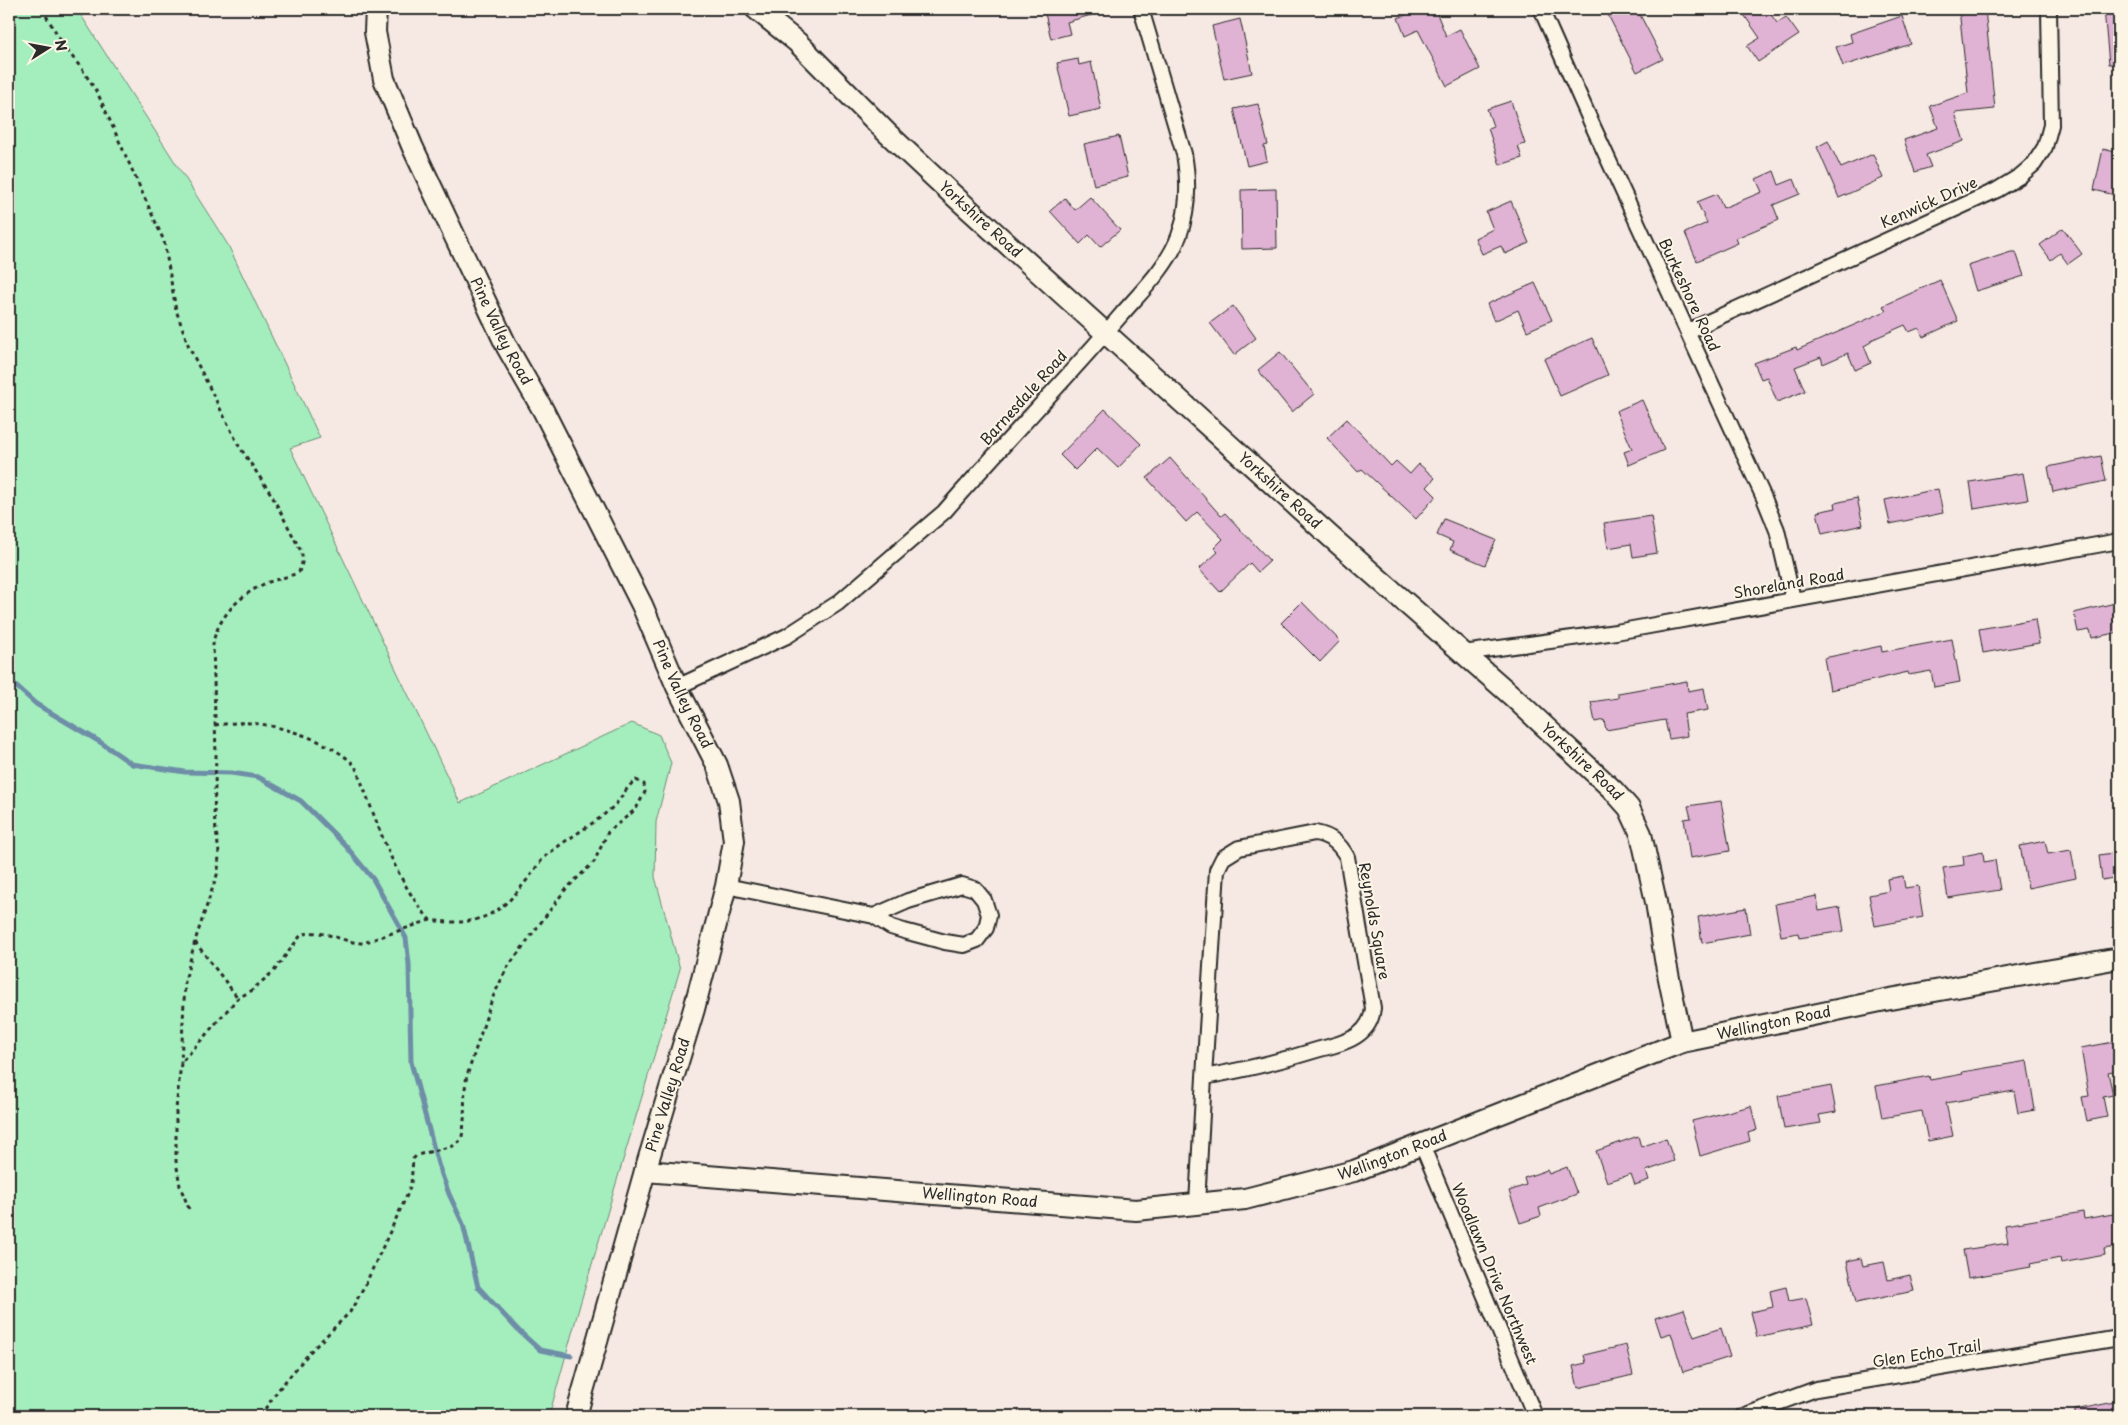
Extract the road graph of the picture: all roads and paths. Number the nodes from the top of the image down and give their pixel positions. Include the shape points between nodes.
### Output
1 (42, 9) edge
2 (376, 9) edge
3 (756, 9) edge
4 (1141, 9) edge
5 (1541, 9) edge
6 (2049, 9) edge
7 (1688, 331) junction
8 (1106, 333) junction
9 (2119, 541) edge
10 (1793, 599) junction
11 (1463, 653) junction
12 (678, 687) junction
13 (215, 725) junction
14 (726, 886) junction
15 (874, 916) junction
16 (430, 920) junction
17 (195, 941) junction
18 (2119, 958) edge
19 (238, 998) junction
20 (1682, 1042) junction
21 (180, 1062) junction
22 (1204, 1077) junction
23 (1422, 1144) junction
24 (645, 1171) junction
25 (1197, 1204) junction
26 (189, 1209) dead end
27 (2119, 1338) edge
28 (260, 1416) edge
29 (576, 1416) edge
30 (1536, 1416) edge
31 (1743, 1416) edge

1 - 13 path via 98,94 164,241 181,329 239,446 271,494 302,553 299,572 256,589 219,624 213,642
2 - 12 street, Pine Valley Road via 375,32 384,79 413,148 503,338 642,605
3 - 8 street, Yorkshire Road via 797,42 936,180
4 - 8 street, Barnesdale Road via 1184,154 1188,192 1179,236 1171,253
5 - 7 street, Burkeshore Road
6 - 7 street, Kenwick Drive via 2051,124 2045,147 2034,164 1997,190
7 - 10 street, Burkeshore Road via 1777,530
8 - 11 street, Yorkshire Road
8 - 12 street, Barnesdale Road via 944,512 882,567 838,603 787,636
9 - 10 street, Shoreland Road
10 - 11 street, Shoreland Road via 1616,632
11 - 20 street, Yorkshire Road via 1600,775 1629,808 1641,834
12 - 14 street, Pine Valley Road via 717,764 729,801 734,841
13 - 16 path via 249,723 282,728 324,744 347,758 355,766 395,869
13 - 17 path via 214,815 218,872
14 - 15 street
14 - 24 street, Pine Valley Road via 694,1009
15 - 15 street via 908,901 962,885 975,889 984,900 989,915 986,928 977,940 964,945 891,927
16 - 19 path via 363,943 319,932 301,935 264,981
16 - 28 path via 467,922 498,911 543,858 615,806 636,780 644,784 645,792 636,809 608,832 594,862 565,890 541,920 498,983 463,1092 465,1124 462,1140 413,1159 408,1193 350,1312 310,1352
17 - 19 path
17 - 21 path via 185,981
18 - 20 street, Wellington Road via 1890,999
19 - 21 path
20 - 23 street, Wellington Road
21 - 26 path via 176,1161 180,1186
22 - 22 street, Reynolds Square via 1217,870 1223,858 1239,848 1315,833 1325,835 1334,840 1347,857 1373,1008 1372,1018 1358,1036 1333,1045 1284,1060
22 - 25 street, Reynolds Square
23 - 25 street, Wellington Road via 1354,1171 1245,1199
23 - 30 street, Woodlawn Drive Northwest
24 - 25 street, Wellington Road via 1136,1210
24 - 29 street, Pine Valley Road
27 - 31 street, Glen Echo Trail via 1816,1388

